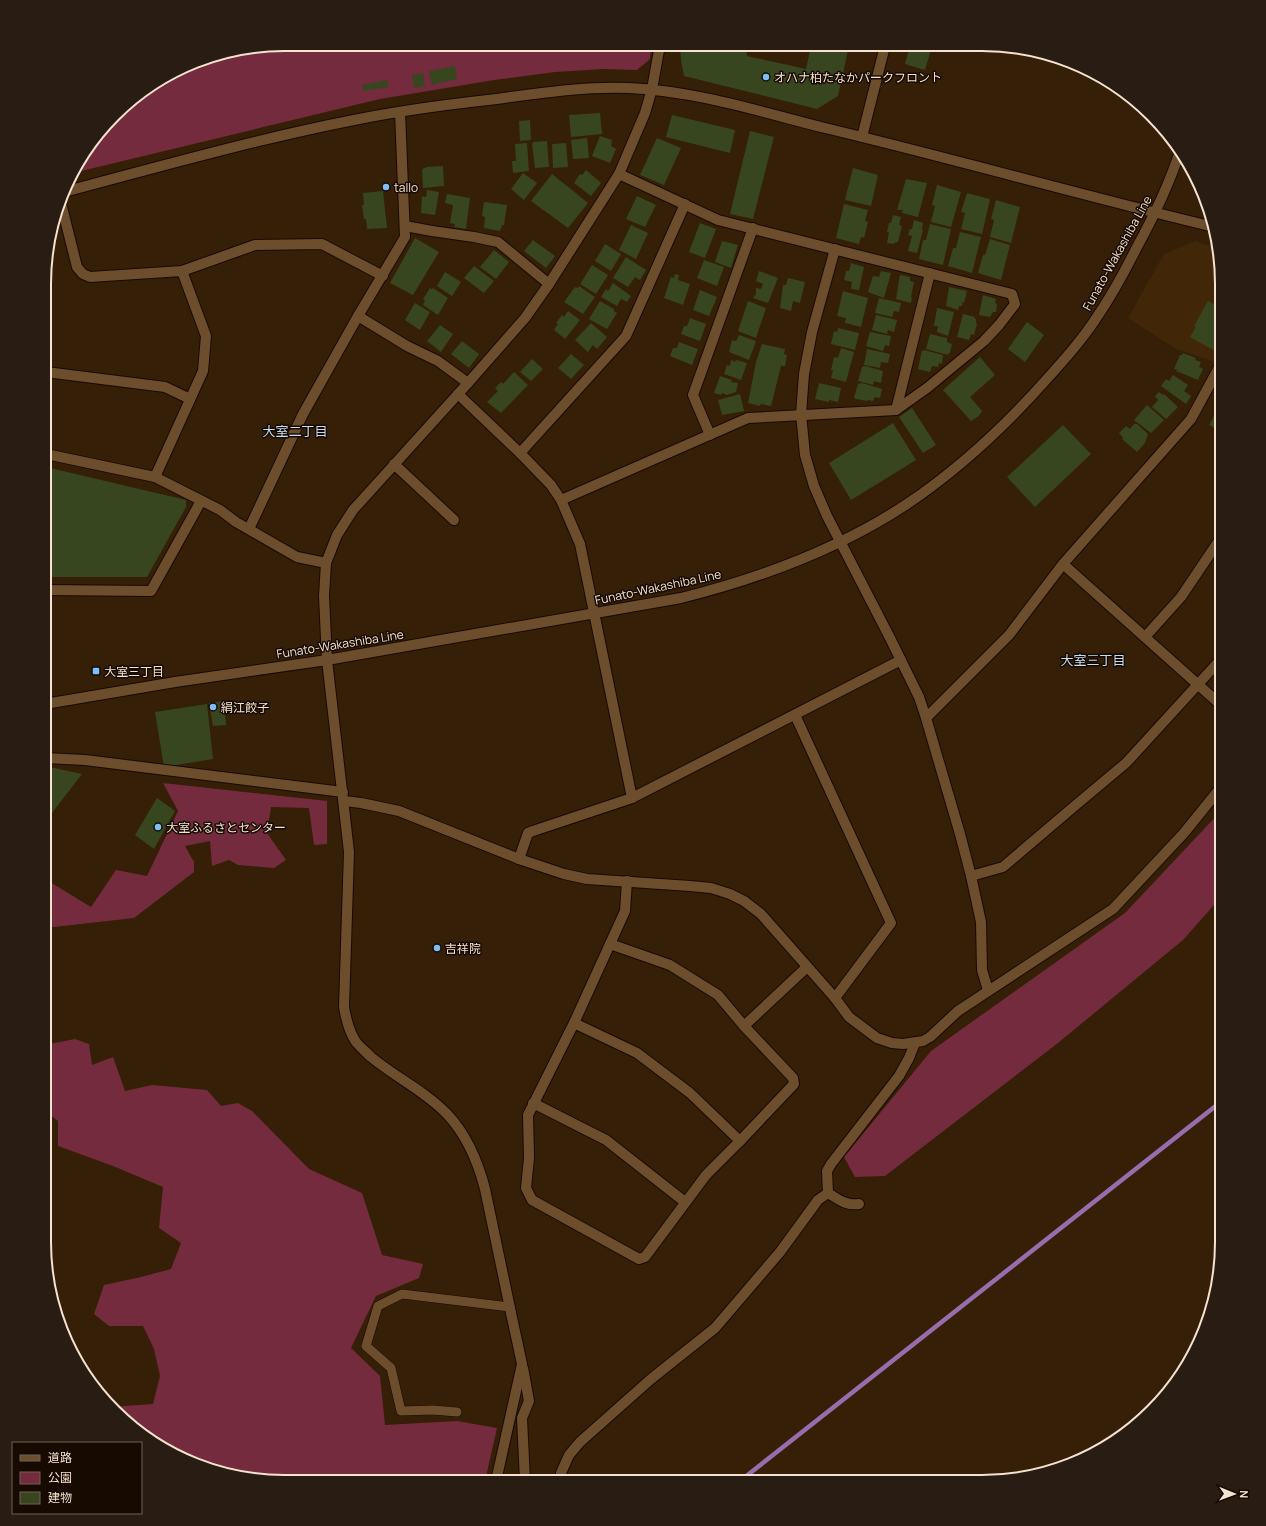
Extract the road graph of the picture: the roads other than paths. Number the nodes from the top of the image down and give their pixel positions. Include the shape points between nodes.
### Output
1 (659, 51) edge
2 (884, 51) edge
3 (652, 90) junction
4 (400, 112) junction
5 (862, 137) junction
6 (1178, 157) edge
7 (619, 174) junction
8 (71, 190) edge
9 (685, 204) junction
10 (63, 210) edge
11 (1156, 213) junction
12 (1207, 225) edge
13 (405, 226) junction
14 (753, 228) junction
15 (835, 249) junction
16 (182, 271) junction
17 (930, 273) junction
18 (383, 276) junction
19 (549, 284) junction
20 (358, 316) junction
21 (51, 373) edge
22 (1215, 375) edge
23 (468, 383) junction
24 (458, 394) junction
25 (190, 399) junction
26 (896, 410) junction
27 (801, 414) junction
28 (710, 435) junction
29 (520, 453) junction
30 (51, 455) edge
31 (394, 464) junction
32 (155, 477) junction
33 (561, 500) junction
34 (201, 501) junction
35 (454, 520) dead end
36 (249, 529) junction
37 (841, 541) junction
38 (1215, 547) edge
39 (326, 563) junction
40 (1063, 564) junction
41 (51, 590) edge
42 (593, 614) junction
43 (1145, 637) junction
44 (327, 660) junction
45 (901, 660) junction
46 (1215, 666) edge
47 (1199, 685) junction
48 (1215, 700) edge
49 (51, 703) edge
50 (795, 716) junction
51 (926, 718) junction
52 (51, 758) edge
53 (1215, 795) edge
54 (344, 797) junction
55 (632, 798) junction
56 (520, 859) junction
57 (971, 876) junction
58 (627, 882) junction
59 (610, 944) junction
60 (807, 967) junction
61 (988, 990) junction
62 (835, 998) junction
63 (574, 1023) junction
64 (744, 1026) junction
65 (915, 1043) junction
66 (533, 1103) junction
67 (740, 1141) junction
68 (828, 1192) junction
69 (685, 1202) junction
70 (859, 1204) dead end
71 (510, 1310) junction
72 (522, 1364) junction
73 (457, 1412) dead end
74 (498, 1475) edge
75 (525, 1475) edge
76 (561, 1475) edge

1 - 3 street
2 - 5 street
3 - 4 street via 573,90
3 - 5 street via 698,97
3 - 7 street via 642,122
4 - 8 street via 290,134
4 - 13 street
5 - 11 street
6 - 11 street, Funato-Wakashiba Line
7 - 9 street
7 - 19 street
9 - 14 street via 718,220
9 - 29 street via 626,336
10 - 16 street via 77,267 83,274 90,277
11 - 12 street
11 - 37 street, Funato-Wakashiba Line via 1097,318 1024,405 942,479 906,504
13 - 18 street via 405,237
13 - 19 street via 498,242
14 - 15 street
14 - 28 street via 693,395
15 - 17 street
15 - 27 street via 811,339 804,374
16 - 18 street via 255,245 322,244
16 - 25 street via 206,336 203,371
17 - 26 street
17 - 26 street via 1012,294 1015,304 984,341
18 - 20 street
19 - 23 street via 525,318
20 - 23 street via 407,346 438,361
20 - 36 street via 303,414
21 - 25 street via 165,387
22 - 40 street via 1191,419
23 - 24 street
24 - 29 street
24 - 31 street
25 - 32 street
26 - 27 street
27 - 28 street via 748,418
27 - 37 street via 805,455 814,486
28 - 33 street
29 - 33 street via 551,485
30 - 32 street
31 - 35 street
31 - 39 street via 353,510 337,535
32 - 34 street
33 - 42 street via 580,544
34 - 36 street
34 - 41 street via 151,591
36 - 39 street via 298,557
37 - 42 street, Funato-Wakashiba Line via 780,568 726,587
37 - 45 street
38 - 43 street via 1181,598
39 - 44 street via 324,596
40 - 43 street
40 - 51 street via 1009,636
42 - 44 street, Funato-Wakashiba Line
42 - 55 street
43 - 47 street
44 - 49 street, Funato-Wakashiba Line
44 - 54 street
45 - 50 street
45 - 51 street
46 - 47 street
47 - 48 street
47 - 57 street via 1126,763 1003,867
50 - 55 street
50 - 62 street via 891,923
51 - 57 street
52 - 54 street via 93,761
53 - 61 street via 1184,833 1113,909
54 - 56 street via 399,811
54 - 71 street via 349,852 344,1008 347,1023 356,1042 366,1052 447,1114 470,1146 485,1189
55 - 56 street via 528,833
56 - 58 street via 564,874
57 - 61 street via 981,922 982,970
58 - 59 street via 625,911
58 - 60 street via 711,888 730,894 761,914
59 - 63 street
59 - 64 street via 670,964 718,995
60 - 62 street
60 - 64 street
61 - 65 street via 958,1011 930,1036
62 - 65 street via 849,1017 877,1038 892,1043
63 - 66 street
63 - 67 street via 637,1053 690,1093
64 - 67 street via 794,1078 794,1084
65 - 68 street via 898,1076 831,1164 827,1171
66 - 69 street via 606,1140
66 - 69 street via 528,1115 529,1158 526,1188 532,1200 639,1259 645,1257
67 - 69 street
68 - 70 street via 844,1203
68 - 76 street via 818,1200 783,1247 715,1328 580,1442 569,1455
71 - 72 street
71 - 73 lane via 402,1294 378,1306 366,1346 391,1368 401,1411
72 - 74 street
72 - 75 street via 529,1401 522,1418

